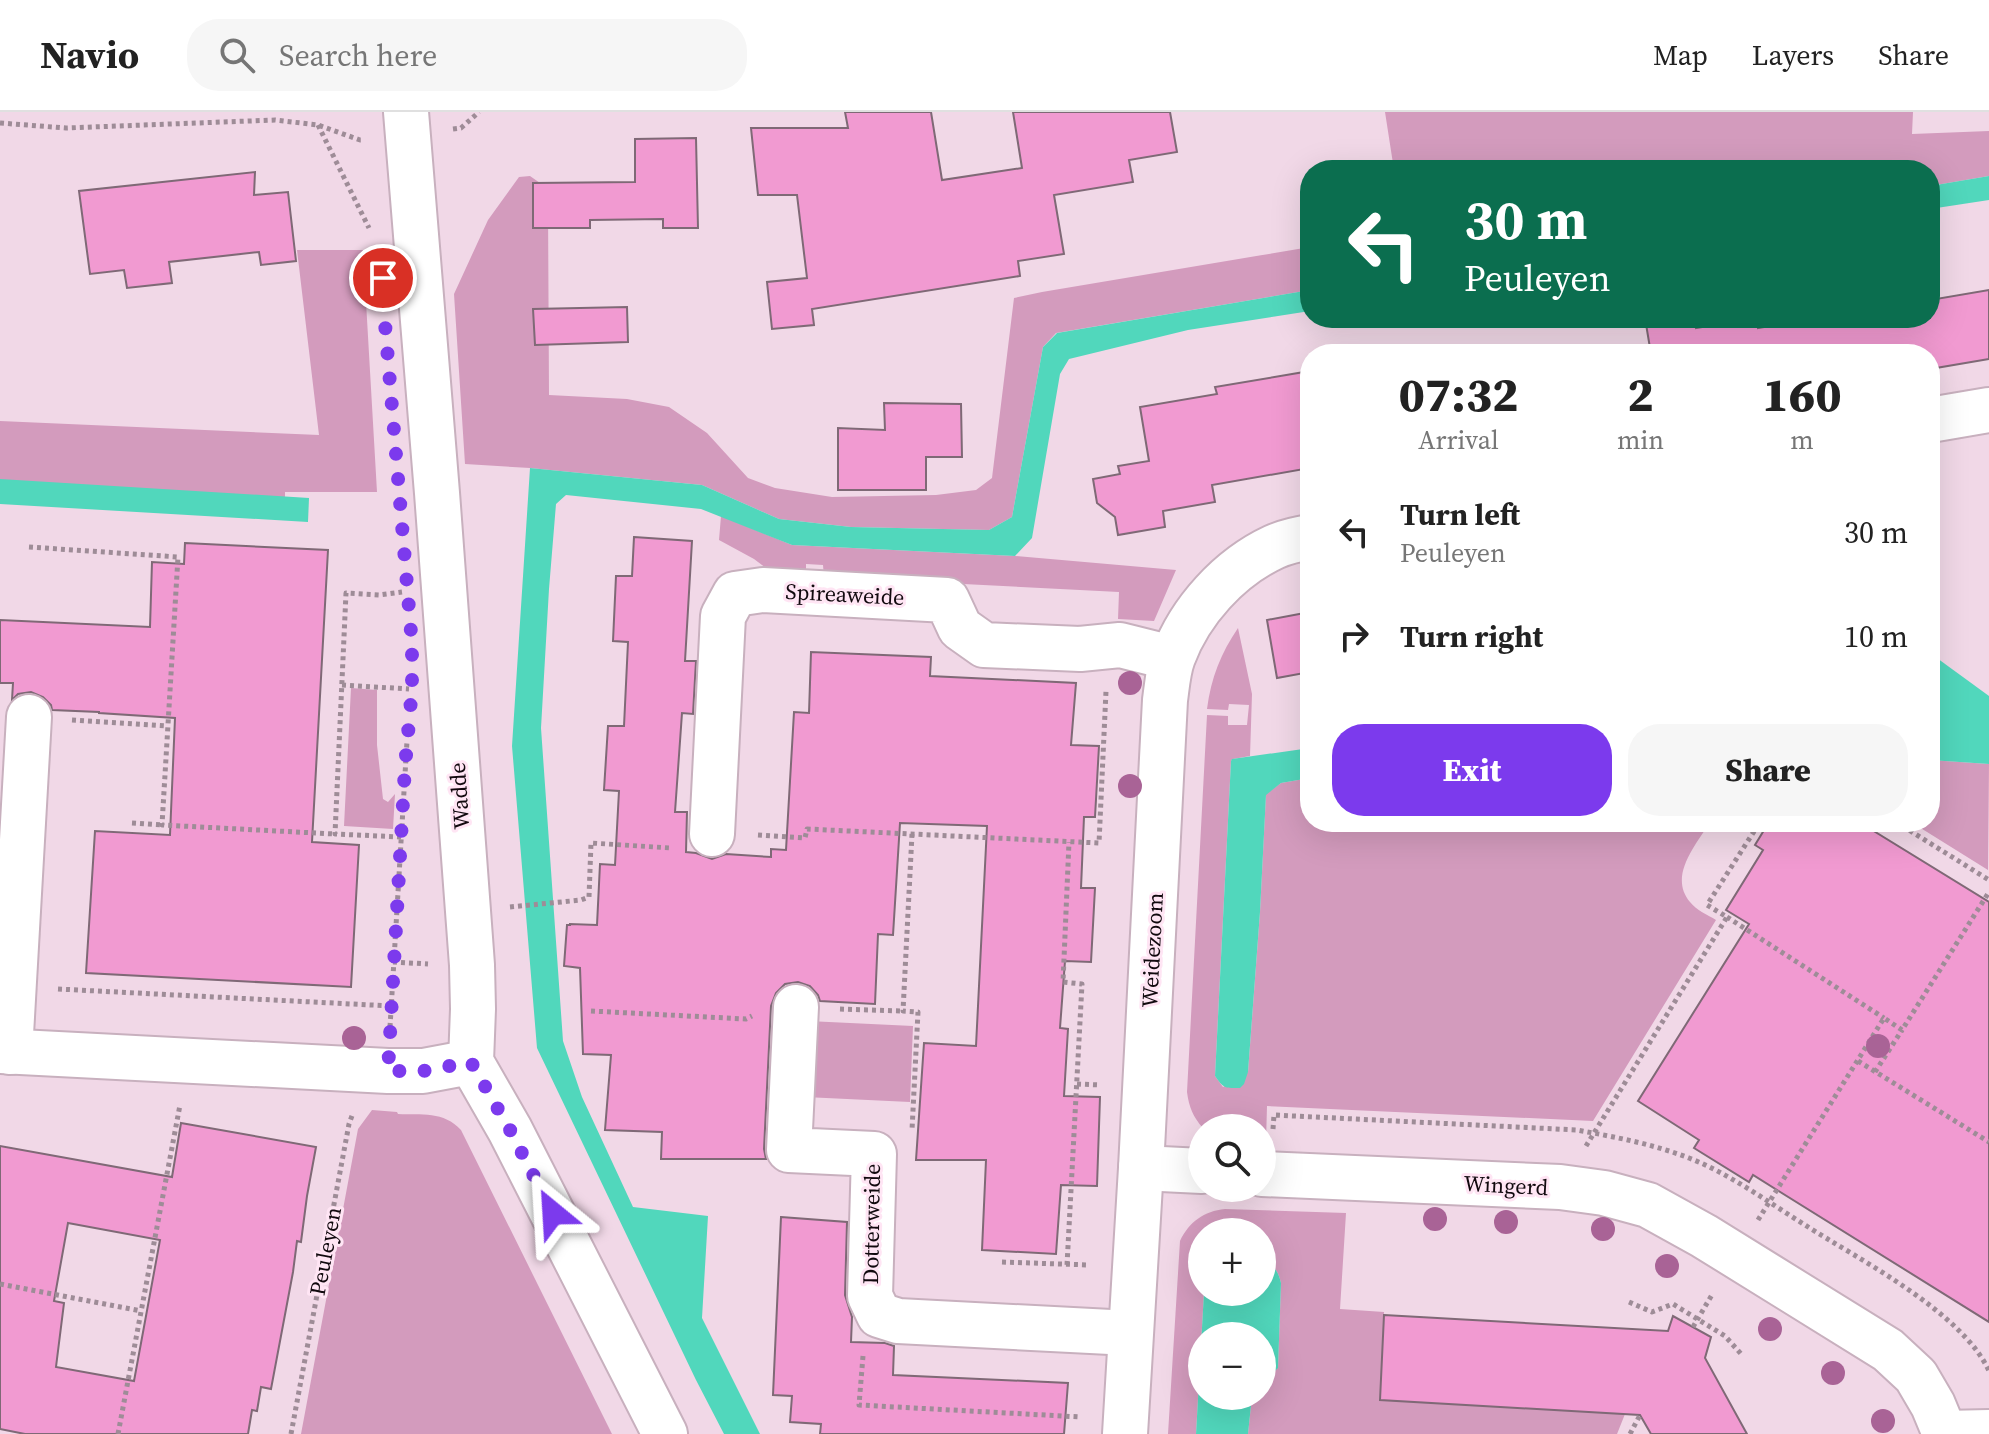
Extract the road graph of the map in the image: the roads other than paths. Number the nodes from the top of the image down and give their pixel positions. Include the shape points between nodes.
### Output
1 (407, 124) edge
2 (1989, 410) edge
3 (1940, 418) edge
4 (1300, 540) edge
5 (1172, 658) junction
6 (29, 717) road end
7 (716, 839) road end
8 (796, 1007) road end
9 (5, 1051) edge
10 (471, 1062) junction
11 (1141, 1168) junction
12 (1188, 1170) edge
13 (1276, 1175) edge
14 (1130, 1333) junction
15 (1989, 1432) edge
16 (1945, 1433) edge
17 (665, 1434) edge
18 (1125, 1434) edge

1 - 10 street, Wadde via 471,949
2 - 3 street
4 - 5 street, Weidezoom via 1274,547 1241,567 1205,601
5 - 7 street, Spireaweide via 1120,645 984,645 960,628 947,600 763,590 735,594 723,616
5 - 11 street, Weidezoom via 1165,700
6 - 9 street
8 - 14 street, Dotterweide via 789,1150 874,1154 870,1296 879,1315 898,1321
9 - 10 street via 376,1071 423,1071
10 - 17 street
11 - 12 street
11 - 14 street, Weidezoom
13 - 16 street, Wingerd via 1560,1187 1648,1205 1888,1350 1916,1376
14 - 18 street, Weidezoom
15 - 16 street, Wingerd

